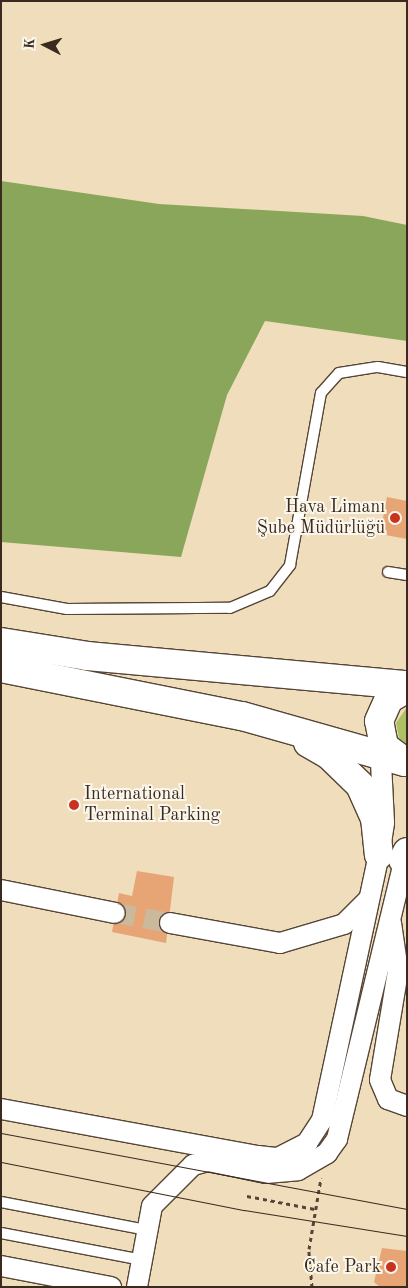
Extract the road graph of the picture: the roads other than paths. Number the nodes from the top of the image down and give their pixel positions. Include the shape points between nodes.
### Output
1 (407, 372) edge
2 (388, 572) dead end
3 (407, 575) edge
4 (1, 597) edge
5 (1, 642) edge
6 (1, 668) edge
7 (407, 686) edge
8 (242, 716) junction
9 (393, 753) edge
10 (399, 854) edge
11 (1, 890) edge
12 (370, 896) junction
13 (115, 913) tunnel mouth
14 (389, 913) junction
15 (170, 923) tunnel mouth
16 (407, 1106) edge
17 (1, 1109) edge
18 (1, 1202) edge
19 (147, 1230) junction
20 (1, 1233) edge
21 (142, 1260) junction
22 (1, 1266) edge
23 (112, 1287) edge
24 (136, 1287) edge

1 - 4 lane via 378,366 338,373 321,392 290,564 270,591 230,608 67,609
2 - 3 lane
5 - 7 main road via 88,656
6 - 8 main road
7 - 9 main road via 382,709
8 - 9 main road
8 - 10 main road via 312,745 348,771
9 - 10 street via 384,822
10 - 12 street
10 - 14 street
11 - 13 street
12 - 15 street via 344,924 280,943
12 - 17 street via 322,1120 312,1137 293,1152 258,1156
14 - 16 street via 398,971 380,1080 388,1099
14 - 19 street via 346,1118 326,1153 309,1166 281,1173 208,1161 194,1165 152,1206
18 - 19 lane
19 - 21 street
20 - 21 lane
21 - 24 street
22 - 23 street

